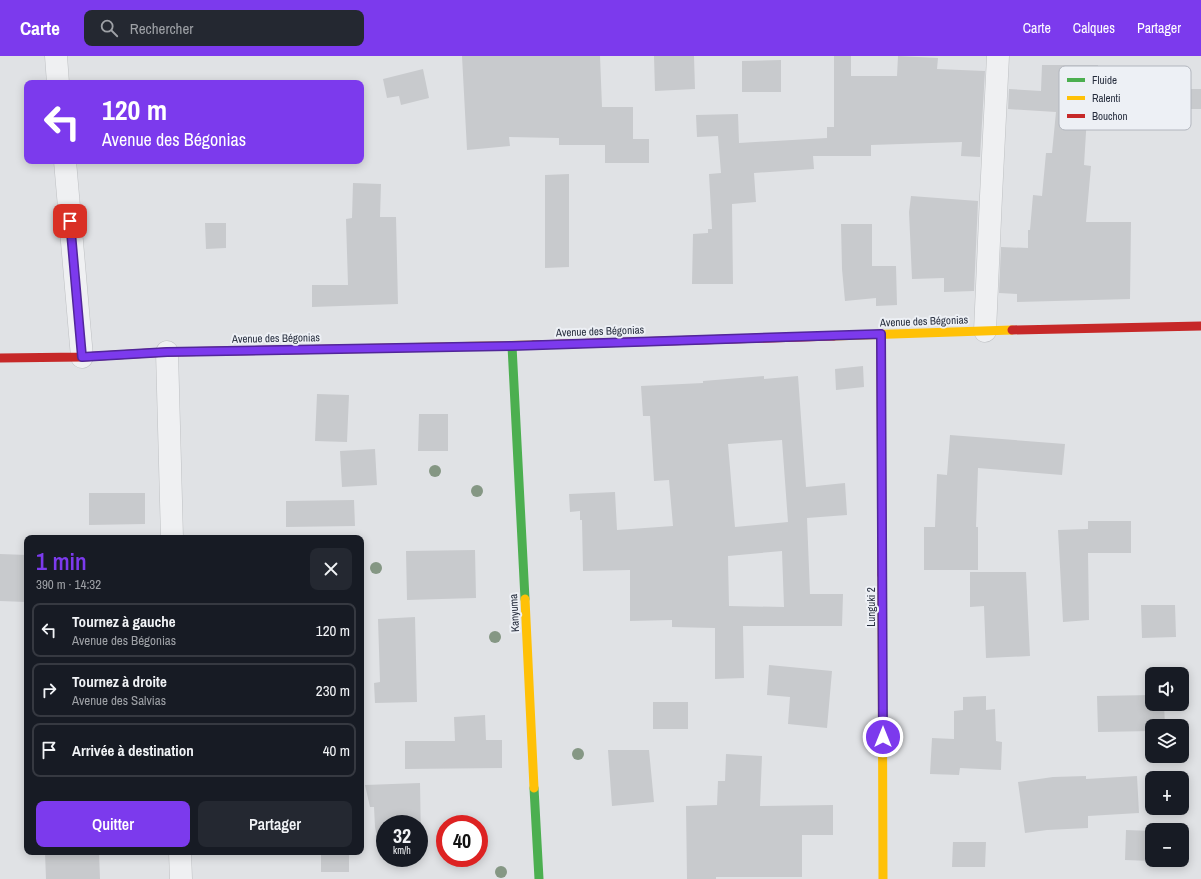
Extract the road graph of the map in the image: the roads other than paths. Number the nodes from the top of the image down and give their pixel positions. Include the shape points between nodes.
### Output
1 (56, 56) edge
2 (998, 56) edge
3 (58, 80) edge
4 (65, 164) edge
5 (1201, 326) edge
6 (985, 331) junction
7 (881, 334) junction
8 (512, 346) junction
9 (167, 352) junction
10 (82, 357) junction
11 (0, 358) edge
12 (172, 535) edge
13 (180, 855) edge
14 (181, 879) edge
15 (540, 879) edge
16 (883, 879) edge

1 - 3 street
2 - 6 street
4 - 10 street
5 - 6 street, Avenue des Bégonias
6 - 7 street, Avenue des Bégonias
7 - 8 street, Avenue des Bégonias
7 - 16 street, Lunguki 2
8 - 9 street, Avenue des Bégonias
8 - 15 street, Kanyuma
9 - 10 street, Avenue des Bégonias
9 - 12 street
10 - 11 street, Avenue des Bégonias
13 - 14 street

